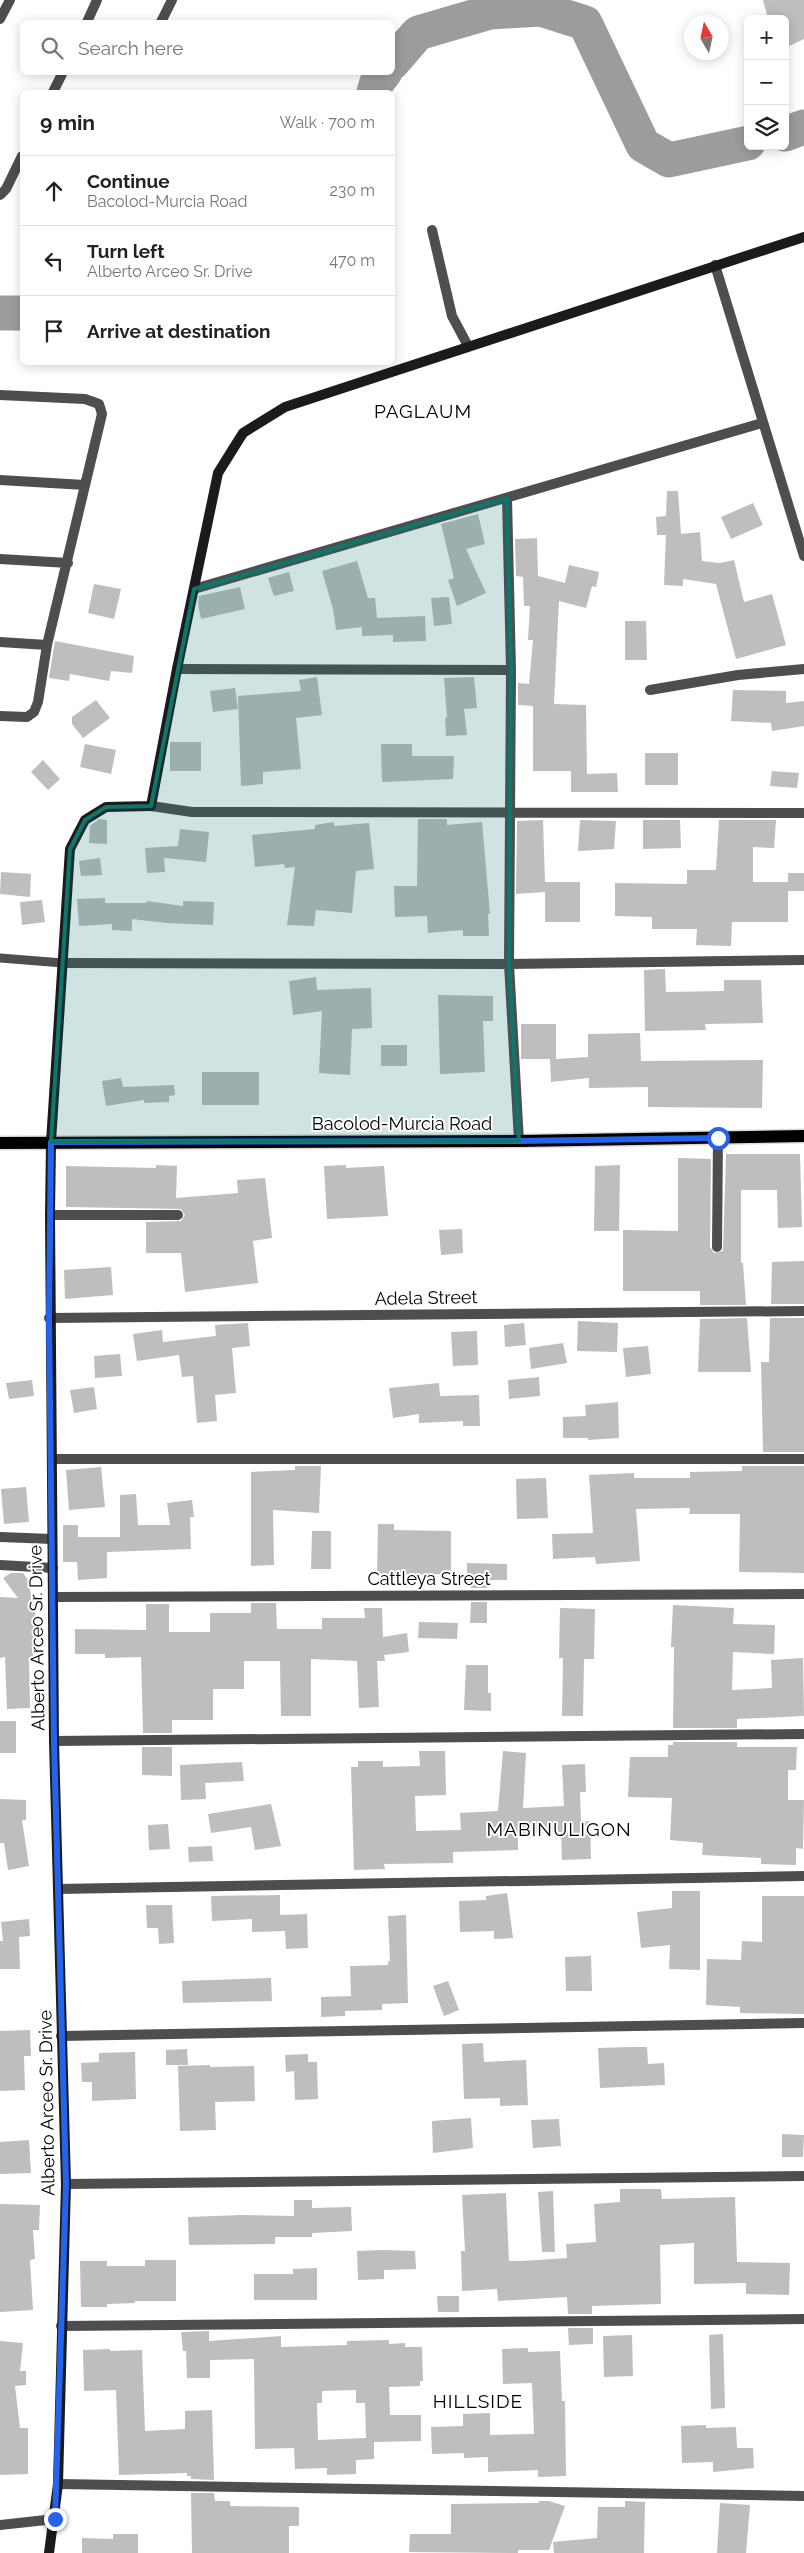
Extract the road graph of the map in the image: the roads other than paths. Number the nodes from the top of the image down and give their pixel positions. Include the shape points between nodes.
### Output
1 (10, 0) edge
2 (97, 0) edge
3 (172, 0) edge
4 (0, 19) edge
5 (88, 20) edge
6 (162, 20) edge
7 (62, 75) edge
8 (54, 90) edge
9 (20, 160) edge
10 (0, 195) edge
11 (432, 230) dead end
12 (804, 237) edge
13 (715, 265) junction
14 (468, 346) junction
15 (0, 395) edge
16 (762, 423) junction
17 (0, 480) edge
18 (85, 485) junction
19 (507, 498) junction
20 (804, 556) edge
21 (0, 559) edge
22 (68, 563) junction
23 (194, 589) junction
24 (0, 642) edge
25 (47, 645) junction
26 (177, 669) junction
27 (804, 669) edge
28 (511, 670) junction
29 (650, 690) dead end
30 (0, 716) edge
31 (151, 806) junction
32 (508, 812) junction
33 (804, 813) edge
34 (0, 958) edge
35 (804, 960) edge
36 (63, 963) junction
37 (509, 964) junction
38 (804, 1136) edge
39 (718, 1138) junction
40 (518, 1141) junction
41 (51, 1142) junction
42 (0, 1143) edge
43 (50, 1215) junction
44 (178, 1215) dead end
45 (717, 1247) dead end
46 (804, 1311) edge
47 (49, 1318) junction
48 (52, 1459) junction
49 (804, 1459) edge
50 (0, 1537) edge
51 (52, 1539) junction
52 (0, 1565) edge
53 (53, 1568) junction
54 (804, 1594) edge
55 (53, 1597) junction
56 (804, 1734) edge
57 (54, 1741) junction
58 (804, 1876) edge
59 (58, 1889) junction
60 (804, 2024) edge
61 (61, 2036) junction
62 (804, 2176) edge
63 (66, 2184) junction
64 (804, 2319) edge
65 (60, 2326) junction
66 (58, 2484) junction
67 (804, 2496) edge
68 (55, 2519) junction
69 (0, 2525) edge
70 (49, 2553) edge

1 - 4 street
2 - 5 street
3 - 6 street
7 - 8 street
9 - 10 street
11 - 14 street via 452,316
12 - 13 street
13 - 14 street
13 - 16 street
14 - 23 street via 285,407 243,433 218,473
15 - 18 street via 85,399 99,404 102,414
16 - 19 street
16 - 20 street
17 - 18 street
18 - 22 street
19 - 23 street
19 - 28 street
21 - 22 street
22 - 25 street
23 - 26 street
24 - 25 street
25 - 30 street via 34,712 27,717
26 - 28 street
26 - 31 street
27 - 29 street via 738,675
28 - 32 street
31 - 32 street via 192,812
31 - 36 street, Alberto Arceo Sr. Drive via 106,807 85,820 70,850
32 - 33 street
32 - 37 street
34 - 36 lane
35 - 37 street
36 - 37 street
36 - 41 street, Alberto Arceo Sr. Drive
37 - 40 street
38 - 39 main road, Bacolod-Murcia Road
39 - 40 main road, Bacolod-Murcia Road
39 - 45 street
40 - 41 main road, Bacolod-Murcia Road
41 - 42 main road, Bacolod-Murcia Road
41 - 43 street, Alberto Arceo Sr. Drive
43 - 44 street
43 - 47 street, Alberto Arceo Sr. Drive
46 - 47 street, Adela Street
47 - 48 street, Alberto Arceo Sr. Drive
48 - 49 street
48 - 51 street, Alberto Arceo Sr. Drive
50 - 51 street
51 - 53 street, Alberto Arceo Sr. Drive
52 - 53 street
53 - 55 street, Alberto Arceo Sr. Drive
54 - 55 street, Cattleya Street
55 - 57 street, Alberto Arceo Sr. Drive
56 - 57 street
57 - 59 street, Alberto Arceo Sr. Drive
58 - 59 street
59 - 61 street, Alberto Arceo Sr. Drive
60 - 61 street
61 - 63 street, Alberto Arceo Sr. Drive
62 - 63 street
63 - 65 street, Alberto Arceo Sr. Drive
64 - 65 street
65 - 66 street, Alberto Arceo Sr. Drive
66 - 67 street
66 - 68 street, Alberto Arceo Sr. Drive
68 - 69 street
68 - 70 street, Alberto Arceo Sr. Drive

